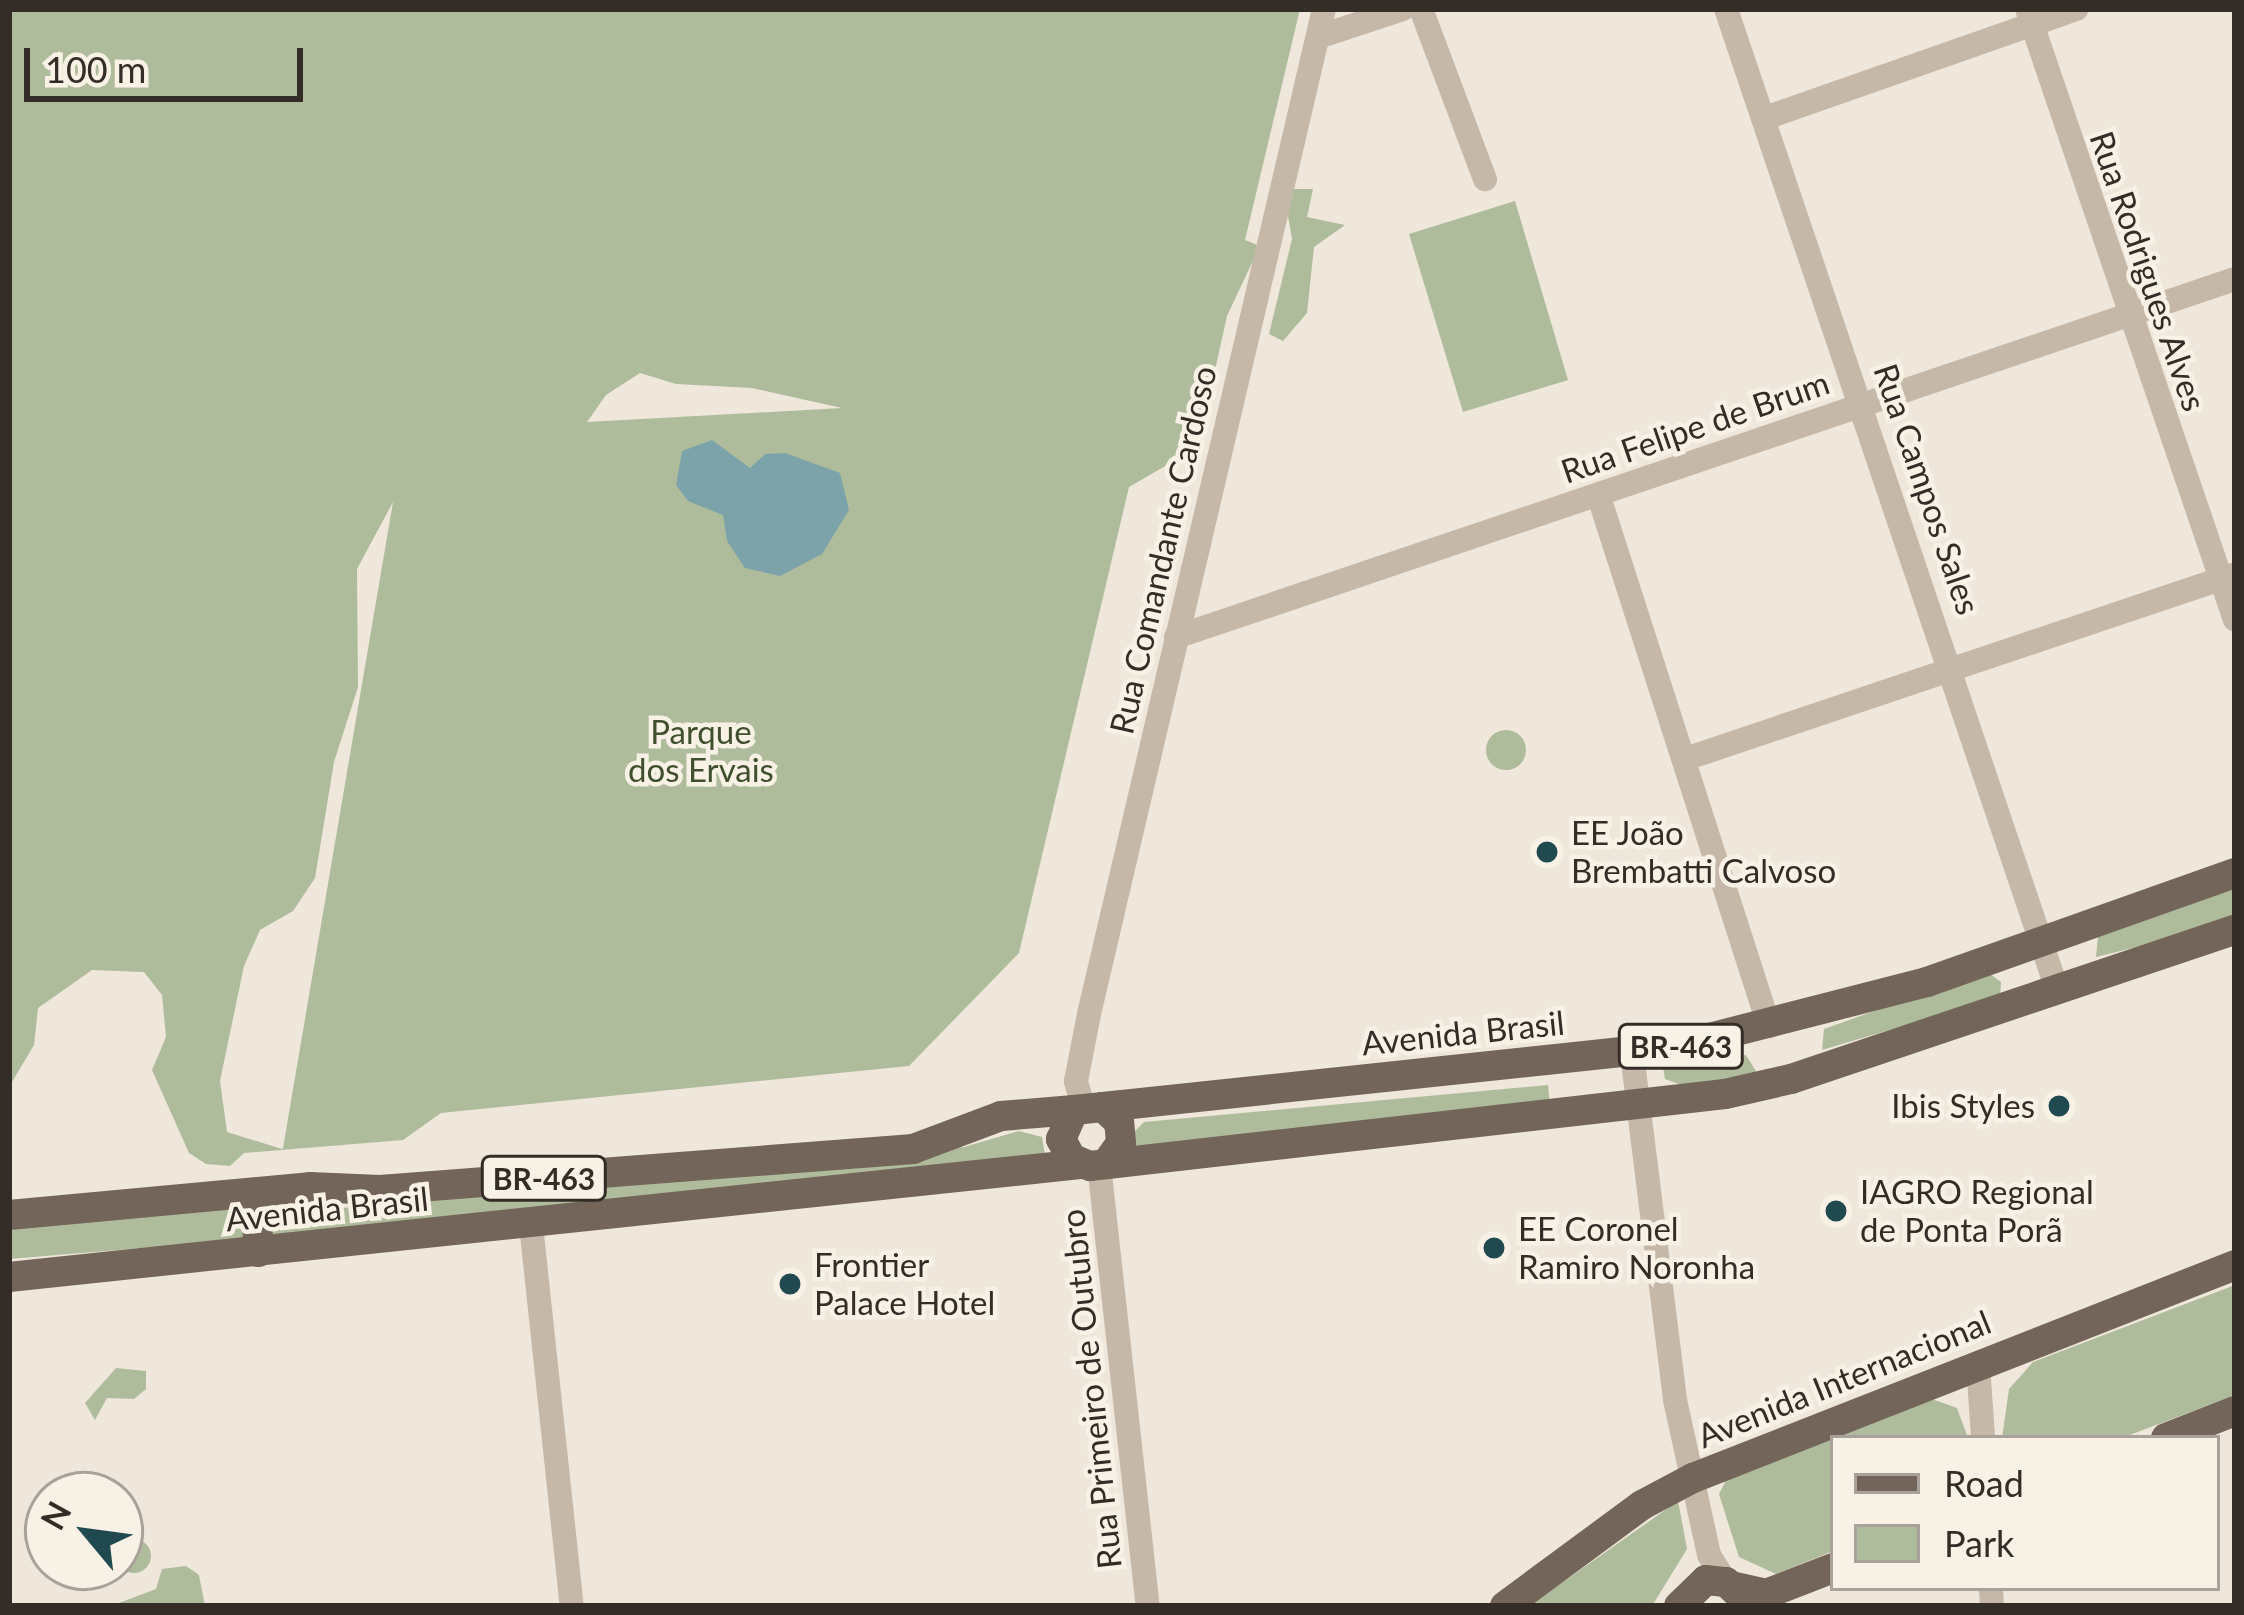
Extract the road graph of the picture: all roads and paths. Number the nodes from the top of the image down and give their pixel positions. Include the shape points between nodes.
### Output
1 (1324, 9) edge
2 (1403, 9) edge
3 (1421, 9) edge
4 (1726, 9) edge
5 (2076, 9) edge
6 (2029, 17) edge
7 (1318, 37) junction
8 (1765, 118) junction
9 (1485, 179) dead end
10 (2235, 279) edge
11 (2125, 315) junction
12 (1863, 403) junction
13 (1599, 497) junction
14 (2228, 576) edge
15 (2235, 620) edge
16 (1176, 638) junction
17 (1952, 668) junction
18 (1688, 758) junction
19 (2235, 873) edge
20 (2235, 930) edge
21 (2041, 936) junction
22 (2058, 992) junction
23 (1769, 1027) junction
24 (1632, 1054) junction
25 (1637, 1107) junction
26 (1087, 1108) junction
27 (1096, 1163) junction
28 (256, 1194) junction
29 (9, 1215) edge
30 (531, 1225) junction
31 (258, 1252) junction
32 (2235, 1264) edge
33 (9, 1276) edge
34 (1978, 1364) junction
35 (2235, 1411) edge
36 (1983, 1435) edge
37 (2174, 1435) edge
38 (1693, 1478) junction
39 (1708, 1555) junction
40 (1830, 1569) edge
41 (1746, 1595) edge
42 (1681, 1601) edge
43 (572, 1606) edge
44 (1148, 1606) edge
45 (1505, 1606) edge

1 - 7 street, Rua Comandante Cardoso
2 - 7 street
3 - 9 street
4 - 8 street, Rua Campos Sales
5 - 6 street
6 - 8 street
6 - 11 street, Rua Rodrigues Alves
7 - 16 street, Rua Comandante Cardoso
8 - 12 street, Rua Campos Sales
10 - 11 street, Rua Felipe de Brum
11 - 12 street, Rua Felipe de Brum
11 - 14 street, Rua Rodrigues Alves
12 - 13 street, Rua Felipe de Brum
12 - 17 street, Rua Campos Sales
13 - 16 street, Rua Felipe de Brum
13 - 18 street
14 - 15 street, Rua Rodrigues Alves
14 - 17 street
16 - 26 street, Rua Comandante Cardoso via 1076,1081
17 - 18 street
17 - 21 street, Rua Campos Sales
18 - 23 street
19 - 21 main road, Avenida Brasil / BR-463
20 - 22 main road, Avenida Brasil / BR-463
21 - 22 street, Rua Campos Sales
21 - 23 main road, Avenida Brasil / BR-463 via 1927,982
22 - 25 main road, Avenida Brasil / BR-463 via 1792,1079
23 - 24 main road, Avenida Brasil / BR-463
24 - 25 street
24 - 26 main road, Avenida Brasil / BR-463
25 - 27 main road, Avenida Brasil / BR-463
25 - 38 street via 1659,1313
26 - 27 main road via 1122,1132
26 - 27 main road via 1061,1139
26 - 28 main road, Avenida Brasil / BR-463 via 1000,1116 913,1149
27 - 30 main road, Avenida Brasil / BR-463
27 - 44 street, Rua Primeiro de Outubro
28 - 29 main road, Avenida Brasil / BR-463
28 - 31 main road
30 - 31 main road, Avenida Brasil / BR-463
30 - 43 street
31 - 33 main road, Avenida Brasil / BR-463
32 - 34 main road, Avenida Internacional
34 - 36 street
34 - 38 main road, Avenida Internacional
35 - 37 main road
38 - 39 street
38 - 45 main road, Avenida Internacional via 1642,1504
39 - 41 street
39 - 42 street
40 - 41 main road
41 - 42 main road via 1706,1580

